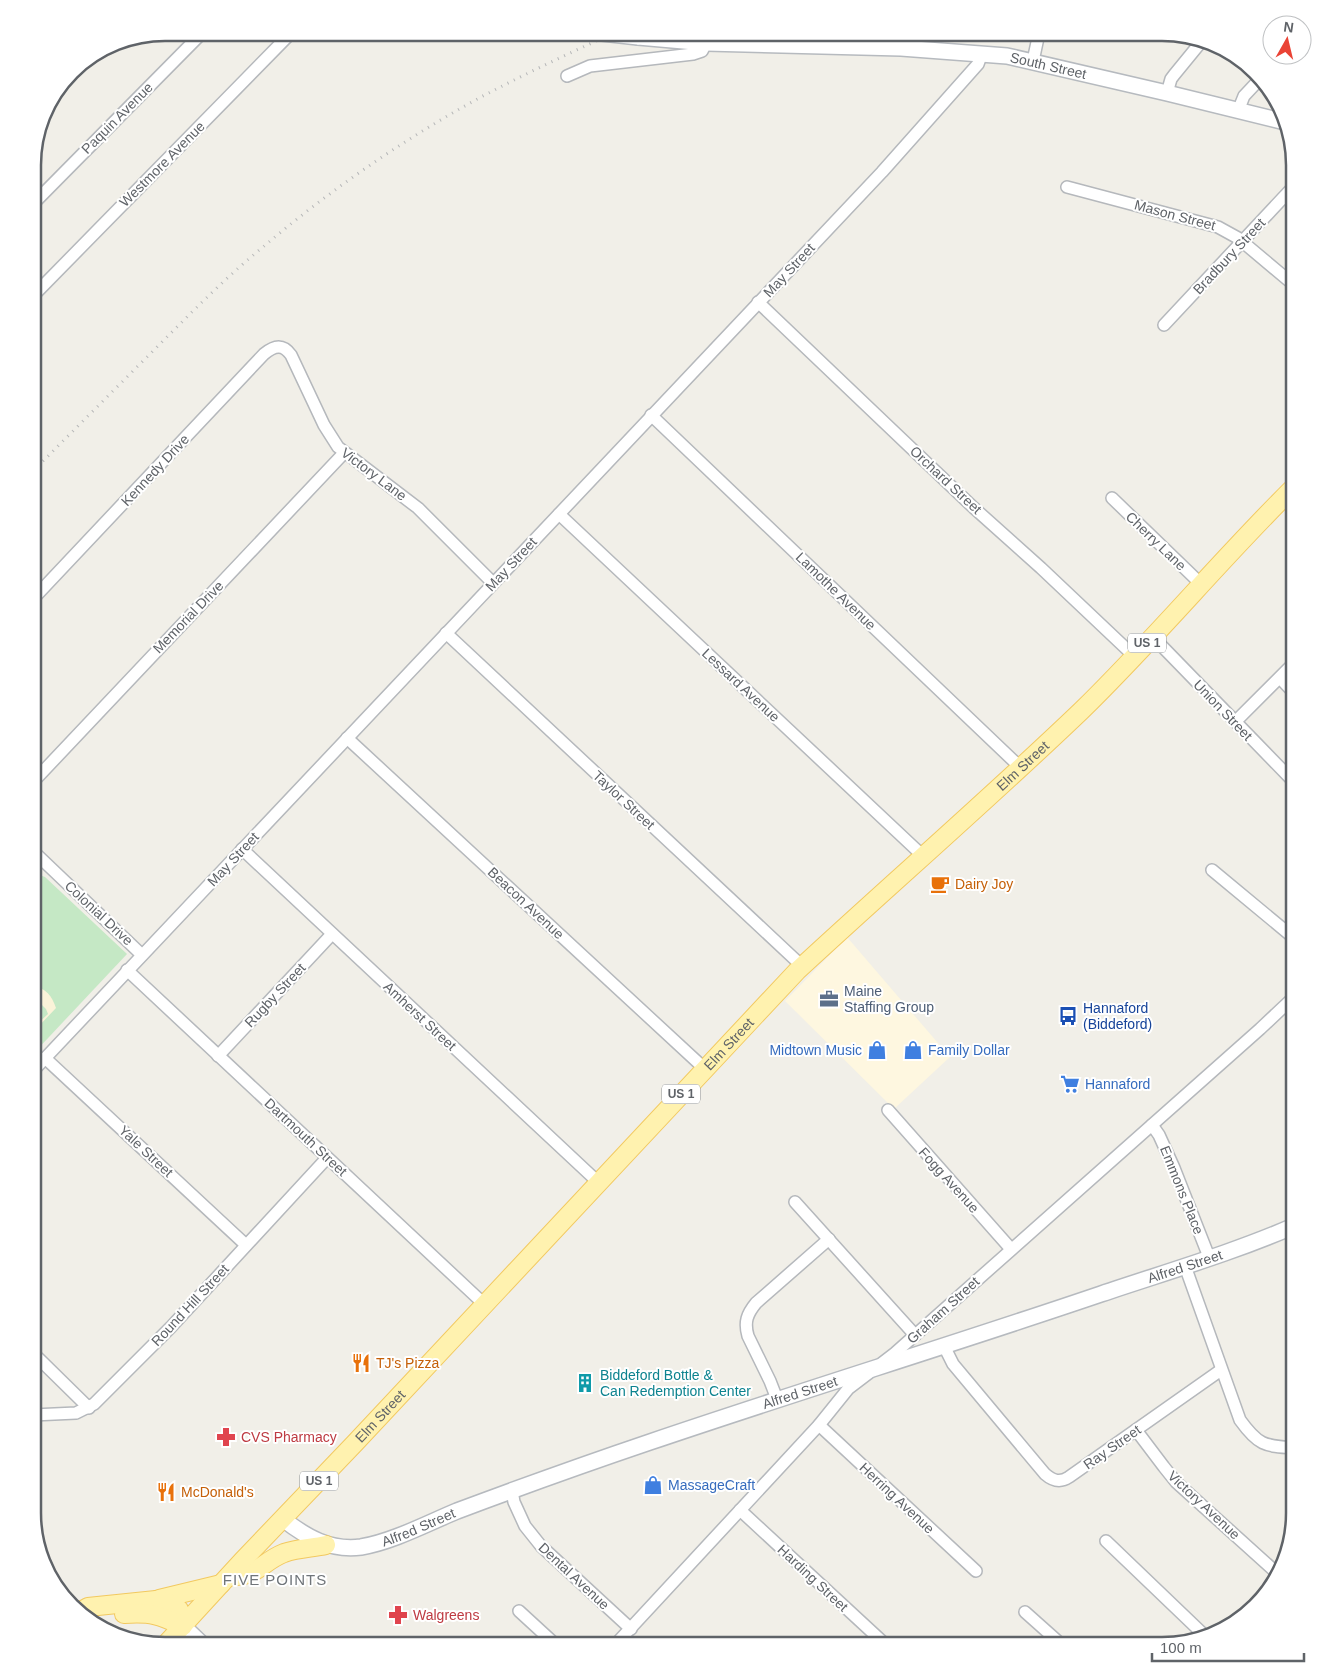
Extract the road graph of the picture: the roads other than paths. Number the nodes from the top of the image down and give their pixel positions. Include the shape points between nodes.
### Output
1 (193, 41) edge
2 (282, 41) edge
3 (689, 42) edge
4 (1038, 42) edge
5 (706, 43) junction
6 (1197, 46) edge
7 (982, 53) junction
8 (1033, 61) junction
9 (567, 76) dead end
10 (1255, 84) edge
11 (1167, 93) junction
12 (1238, 111) junction
13 (1277, 120) edge
14 (1067, 187) dead end
15 (42, 195) edge
16 (1286, 195) edge
17 (1243, 242) junction
18 (1286, 278) edge
19 (42, 287) edge
20 (758, 302) junction
21 (1164, 326) dead end
22 (281, 346) joint
23 (651, 415) junction
24 (344, 453) junction
25 (1286, 495) edge
26 (1112, 498) dead end
27 (559, 514) junction
28 (493, 583) junction
29 (1201, 584) junction
30 (42, 590) edge
31 (446, 634) junction
32 (1153, 637) junction
33 (1134, 656) junction
34 (1286, 672) edge
35 (1280, 678) junction
36 (1286, 684) edge
37 (1235, 722) junction
38 (348, 738) junction
39 (1020, 767) junction
40 (42, 773) edge
41 (1286, 774) edge
42 (242, 849) junction
43 (923, 856) junction
44 (41, 861) edge
45 (1212, 870) dead end
46 (1286, 931) edge
47 (332, 934) junction
48 (142, 955) junction
49 (802, 966) junction
50 (127, 970) junction
51 (1286, 1003) edge
52 (218, 1056) junction
53 (45, 1058) junction
54 (41, 1062) edge
55 (705, 1069) junction
56 (888, 1110) dead end
57 (1152, 1125) junction
58 (327, 1158) junction
59 (599, 1183) junction
60 (795, 1202) dead end
61 (1286, 1229) edge
62 (829, 1239) junction
63 (246, 1245) junction
64 (1011, 1249) junction
65 (1209, 1257) junction
66 (1185, 1266) junction
67 (484, 1304) junction
68 (915, 1335) junction
69 (944, 1346) junction
70 (41, 1362) edge
71 (875, 1368) junction
72 (1221, 1370) junction
73 (777, 1400) junction
74 (89, 1408) junction
75 (41, 1415) edge
76 (819, 1425) junction
77 (1136, 1430) junction
78 (1286, 1447) edge
79 (512, 1491) junction
80 (740, 1510) junction
81 (283, 1519) junction
82 (1106, 1541) dead end
83 (326, 1545) junction
84 (1272, 1569) edge
85 (976, 1571) dead end
86 (225, 1580) junction
87 (156, 1600) junction
88 (86, 1608) edge
89 (519, 1611) dead end
90 (1025, 1612) dead end
91 (98, 1616) edge
92 (183, 1626) junction
93 (631, 1629) junction
94 (1200, 1631) edge
95 (173, 1637) edge
96 (194, 1637) edge
97 (546, 1637) edge
98 (623, 1637) edge
99 (876, 1637) edge
100 (1052, 1637) edge

1 - 15 street, Paquin Avenue
2 - 19 street, Westmore Avenue
3 - 5 main road, South Street, bridge
4 - 8 street
5 - 7 main road, South Street
5 - 9 street via 702,51 693,54 590,66
6 - 11 street via 1174,74
7 - 8 main road, South Street
7 - 20 street, May Street via 978,64 882,172
8 - 11 main road, South Street
10 - 12 street via 1244,96
11 - 12 main road, South Street
12 - 13 main road, South Street
14 - 17 street, Mason Street via 1205,222
16 - 17 street, Bradbury Street
17 - 18 street, Mason Street
17 - 21 street, Bradbury Street
20 - 23 street, May Street
20 - 33 street, Orchard Street
22 - 24 street, Victory Lane via 292,355 330,437
22 - 30 street, Kennedy Drive via 264,354
23 - 27 street, May Street
23 - 39 street, Lamothe Avenue
24 - 28 street, Victory Lane via 418,508
24 - 40 street, Memorial Drive
25 - 29 main road, Elm Street / US 1
26 - 29 street, Cherry Lane
27 - 28 street, May Street
27 - 43 street, Lessard Avenue
28 - 31 street, May Street
29 - 32 main road, Elm Street / US 1
31 - 38 street, May Street
31 - 49 street, Taylor Street
32 - 33 main road, Elm Street / US 1
32 - 37 street, Union Street
33 - 39 main road, Elm Street / US 1
34 - 35 street
35 - 36 street
35 - 37 street
37 - 41 street, Union Street
38 - 42 street, May Street
38 - 55 street, Beacon Avenue
39 - 43 main road, Elm Street / US 1
42 - 47 street, Amherst Street
42 - 48 street, May Street
43 - 49 main road, Elm Street / US 1
44 - 48 street, Colonial Drive
45 - 46 street
47 - 52 street, Rugby Street
47 - 59 street, Amherst Street
48 - 50 street, May Street
49 - 55 main road, Elm Street / US 1
50 - 52 street, Dartmouth Street
50 - 53 street, May Street
51 - 57 street, Graham Street
52 - 58 street, Dartmouth Street
53 - 54 street, May Street
53 - 63 street, Yale Street
55 - 59 main road, Elm Street / US 1
56 - 64 street, Fogg Avenue
57 - 64 street, Graham Street
57 - 65 street, Emmons Place via 1174,1168
58 - 63 street, Round Hill Street
58 - 67 street, Dartmouth Street
59 - 67 main road, Elm Street / US 1
60 - 62 street
61 - 65 main road, Alfred Street
62 - 68 street
62 - 73 street via 756,1303 746,1318 748,1336
63 - 74 street, Round Hill Street via 164,1334
64 - 68 street, Graham Street
65 - 66 main road, Alfred Street
66 - 69 main road, Alfred Street
66 - 72 street
67 - 81 main road, Elm Street / US 1
68 - 71 street, Graham Street
69 - 71 main road, Alfred Street
69 - 77 street, Ray Street via 954,1364 1045,1474 1054,1480 1066,1479
70 - 74 street
71 - 73 main road, Alfred Street
71 - 76 street, Graham Street via 848,1390
72 - 77 street, Ray Street
72 - 78 street via 1240,1420 1251,1435 1266,1445
73 - 79 main road, Alfred Street
74 - 75 street, Round Hill Street via 76,1413
76 - 80 street, Graham Street
76 - 85 street, Herring Avenue
77 - 84 street, Victory Avenue via 1176,1482
79 - 83 main road, Alfred Street via 381,1542 353,1548
79 - 93 street, Dental Avenue via 525,1526 541,1546
80 - 93 street, Graham Street
80 - 99 street, Harding Street
81 - 83 main road, Alfred Street
81 - 86 main road, Elm Street / US 1
82 - 94 street
83 - 86 main road via 285,1553 249,1575
86 - 87 main road
86 - 92 main road, Elm Street / US 1
87 - 88 main road
87 - 92 main road via 179,1608
89 - 97 street
90 - 100 street
91 - 92 main road via 146,1613 163,1616
92 - 95 main road, Elm Street / US 1
92 - 96 main road
93 - 98 street, Graham Street

